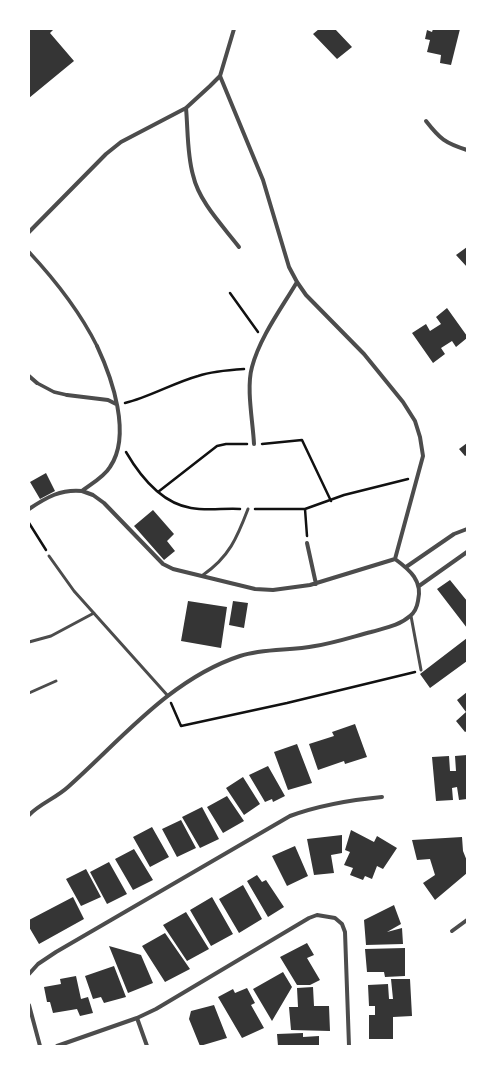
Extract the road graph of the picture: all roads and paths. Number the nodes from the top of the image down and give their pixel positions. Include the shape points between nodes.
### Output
1 (234, 29) edge
2 (220, 76) junction
3 (186, 108) junction
4 (426, 121) dead end
5 (467, 150) edge
6 (29, 232) edge
7 (239, 247) dead end
8 (29, 252) edge
9 (297, 282) junction
10 (230, 293) dead end
11 (264, 340) junction
12 (97, 346) joint
13 (251, 368) junction
14 (29, 376) edge
15 (37, 384) joint
16 (67, 395) joint
17 (116, 404) junction
18 (120, 442) junction
19 (254, 444) junction
20 (418, 476) junction
21 (82, 491) junction
22 (158, 492) junction
23 (331, 501) junction
24 (29, 508) edge
25 (248, 509) junction
26 (306, 509) junction
27 (29, 523) edge
28 (467, 529) edge
29 (307, 543) joint
30 (467, 552) edge
31 (49, 556) joint
32 (395, 559) junction
33 (406, 567) junction
34 (203, 575) junction
35 (316, 584) junction
36 (419, 586) junction
37 (94, 614) junction
38 (411, 616) junction
39 (29, 642) edge
40 (421, 670) joint
41 (56, 681) dead end
42 (29, 693) edge
43 (168, 696) junction
44 (382, 797) dead end
45 (29, 815) edge
46 (467, 920) edge
47 (452, 931) dead end
48 (29, 974) edge
49 (29, 1005) edge
50 (138, 1018) junction
51 (40, 1046) edge
52 (57, 1046) edge
53 (147, 1046) edge
54 (349, 1046) edge

1 - 2 street
2 - 3 street
2 - 9 street via 263,180 289,267
3 - 6 street via 111,150
3 - 7 street via 193,176 199,192
4 - 5 street via 438,136 452,145
8 - 12 street via 70,300
9 - 11 street
9 - 20 street via 306,295 364,354 415,420 422,456
10 - 11 path
11 - 13 street
12 - 17 street via 110,378
13 - 17 path via 197,376
13 - 19 street
14 - 15 street
15 - 16 street
16 - 17 street via 108,400
17 - 18 street
18 - 21 street via 115,459 109,468
18 - 22 path via 136,467
19 - 22 path via 217,446
19 - 23 path via 302,440
20 - 23 path
20 - 32 street
21 - 24 street via 58,492
21 - 34 street via 104,503 163,564 173,569
22 - 25 path via 167,500 192,508
23 - 26 path
25 - 26 path
25 - 34 lane via 226,556
26 - 29 path
27 - 31 path
28 - 33 street via 454,534
29 - 35 street
30 - 36 street
31 - 37 lane
32 - 33 street
32 - 35 street
33 - 36 street via 416,578
34 - 35 street via 255,589 293,589
36 - 38 street via 418,603
37 - 39 lane via 51,636
37 - 43 lane
38 - 40 lane
38 - 43 street via 389,627 316,646 242,655 211,668
40 - 43 path via 181,726
41 - 42 lane
43 - 45 street via 67,788 41,804
44 - 48 street via 316,806 290,816 56,952 38,964
46 - 47 street
49 - 51 street
50 - 52 street
50 - 53 street
50 - 54 street via 309,918 326,915 335,918 346,932

